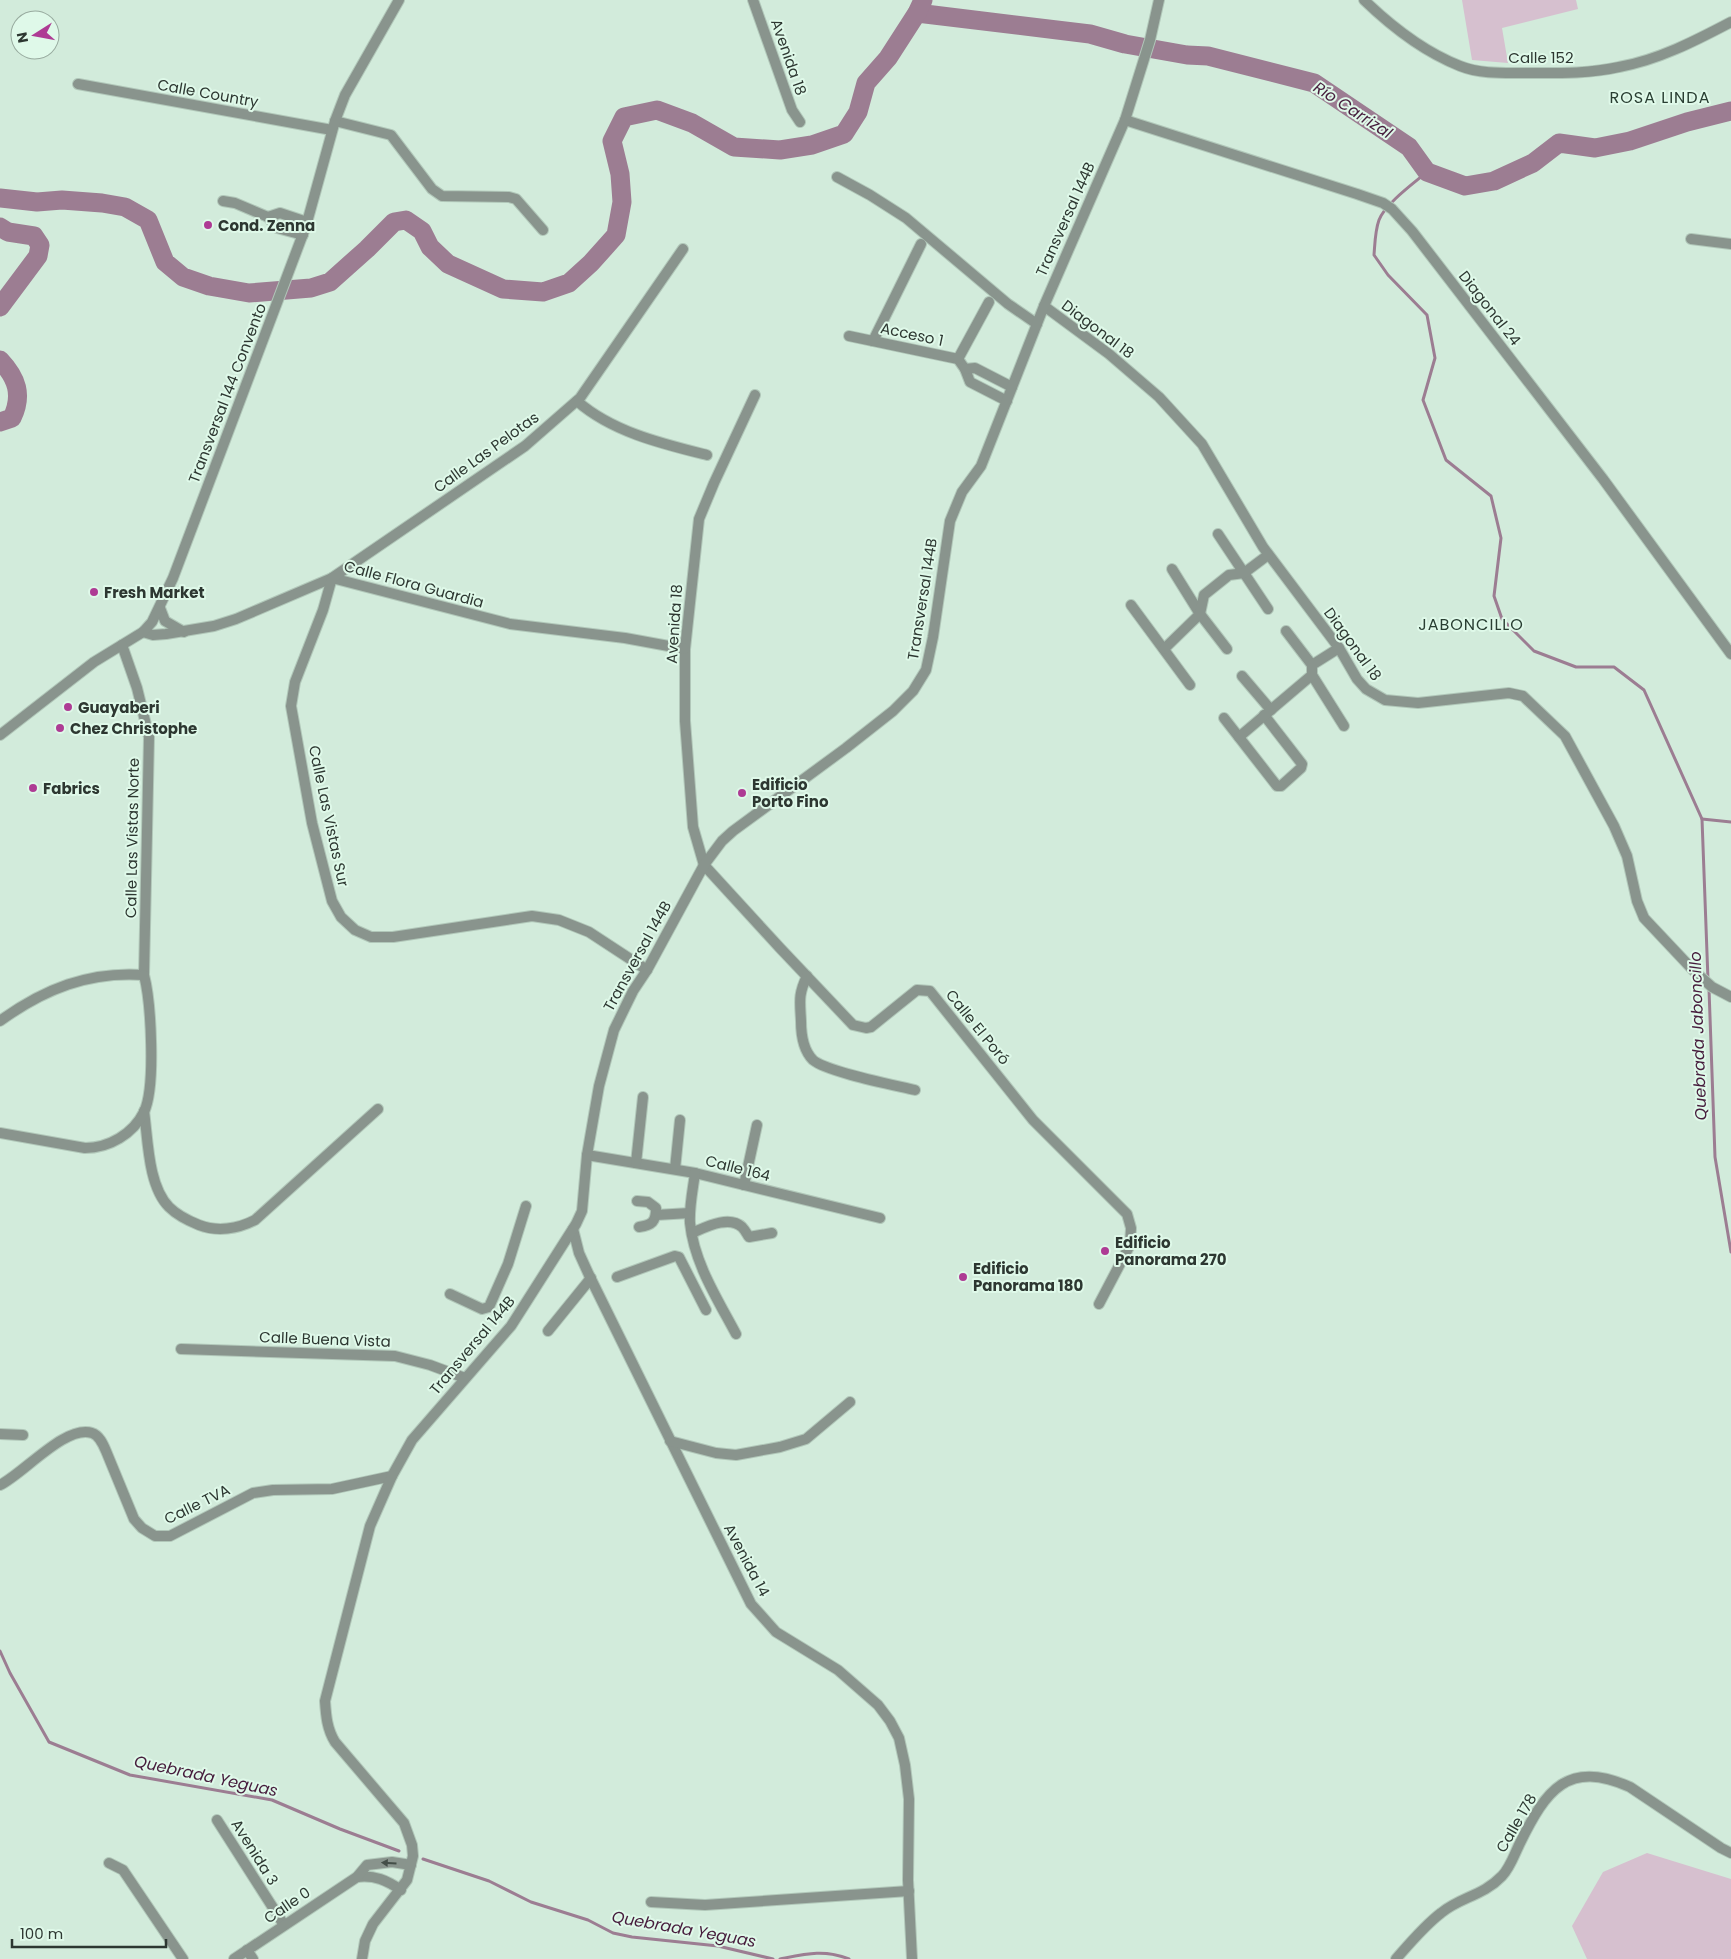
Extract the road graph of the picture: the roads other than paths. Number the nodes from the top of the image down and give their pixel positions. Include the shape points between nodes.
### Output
1 (399, 0) edge
2 (753, 0) edge
3 (1158, 0) edge
4 (1364, 0) edge
5 (1731, 22) edge
6 (78, 84) dead end
7 (1124, 120) junction
8 (800, 122) dead end
9 (334, 126) junction
10 (837, 177) dead end
11 (223, 201) dead end
12 (268, 217) junction
13 (307, 222) junction
14 (543, 230) dead end
15 (303, 235) junction
16 (1691, 239) dead end
17 (921, 244) dead end
18 (1731, 244) edge
19 (683, 250) dead end
20 (989, 302) dead end
21 (1044, 306) junction
22 (1036, 324) junction
23 (849, 336) dead end
24 (873, 341) junction
25 (958, 359) junction
26 (965, 369) junction
27 (1012, 387) junction
28 (756, 395) dead end
29 (577, 401) junction
30 (1007, 401) junction
31 (707, 454) dead end
32 (1218, 534) dead end
33 (1268, 555) junction
34 (1172, 569) dead end
35 (1244, 573) junction
36 (332, 578) junction
37 (1131, 605) dead end
38 (160, 608) junction
39 (1268, 609) dead end
40 (1200, 614) junction
41 (1286, 631) dead end
42 (143, 632) junction
43 (185, 632) junction
44 (122, 645) junction
45 (1164, 648) junction
46 (1339, 648) junction
47 (685, 649) junction
48 (1227, 649) dead end
49 (1731, 654) edge
50 (1312, 670) junction
51 (1242, 676) dead end
52 (1190, 685) dead end
53 (1267, 713) junction
54 (1224, 718) dead end
55 (1344, 726) dead end
56 (0, 735) edge
57 (1239, 737) junction
58 (704, 866) junction
59 (647, 970) junction
60 (144, 975) junction
61 (806, 976) junction
62 (1731, 997) edge
63 (0, 1021) edge
64 (915, 1090) dead end
65 (644, 1097) dead end
66 (378, 1109) dead end
67 (144, 1111) junction
68 (680, 1120) dead end
69 (757, 1125) dead end
70 (0, 1133) edge
71 (587, 1155) junction
72 (636, 1163) junction
73 (675, 1170) junction
74 (695, 1173) junction
75 (744, 1185) junction
76 (637, 1201) dead end
77 (526, 1206) dead end
78 (690, 1213) junction
79 (656, 1215) junction
80 (880, 1218) dead end
81 (639, 1226) dead end
82 (573, 1229) junction
83 (692, 1233) junction
84 (772, 1233) dead end
85 (617, 1277) dead end
86 (591, 1278) junction
87 (450, 1294) dead end
88 (716, 1296) junction
89 (1099, 1304) dead end
90 (548, 1331) dead end
91 (736, 1334) dead end
92 (181, 1349) dead end
93 (465, 1378) junction
94 (850, 1402) dead end
95 (0, 1434) edge
96 (23, 1435) dead end
97 (670, 1441) junction
98 (392, 1476) junction
99 (0, 1485) edge
100 (217, 1820) dead end
101 (1731, 1853) edge
102 (109, 1863) dead end
103 (411, 1865) junction
104 (357, 1877) junction
105 (401, 1890) junction
106 (909, 1891) junction
107 (651, 1902) dead end
108 (284, 1926) junction
109 (250, 1955) edge
110 (183, 1959) edge
111 (234, 1959) edge
112 (362, 1959) edge
113 (912, 1959) edge
114 (1396, 1959) edge

1 - 9 street, Transversal 144 Convento via 345,95
2 - 8 street, Avenida 18 via 792,110
3 - 7 street, Transversal 144B via 1150,40
4 - 5 street, Calle 152 via 1429,52 1461,66 1493,72 1572,72 1619,67 1678,48
6 - 9 street, Calle Country
7 - 21 street, Transversal 144B
7 - 49 street, Diagonal 24 via 1357,194 1392,209 1603,479
9 - 13 street, Transversal 144 Convento
9 - 14 street, Calle Country via 391,135 432,189 442,196 516,199
10 - 22 street via 906,218
11 - 12 street
12 - 13 street via 280,213
12 - 15 street via 277,228
13 - 15 street, Transversal 144 Convento
15 - 38 street, Transversal 144 Convento
16 - 18 street
17 - 24 street
19 - 29 street, Calle Las Pelotas
20 - 25 street
21 - 22 street, Transversal 144B
21 - 33 street, Diagonal 18 via 1109,354 1159,397 1202,444
22 - 27 street, Transversal 144B
23 - 24 street, Acceso 1
24 - 25 street, Acceso 1
25 - 26 street, Acceso 1
26 - 27 street via 975,368
26 - 30 street, Acceso 1 via 970,382
27 - 30 street, Transversal 144B
28 - 47 street, Avenida 18 via 700,519
29 - 31 street via 613,425
29 - 36 street, Calle Las Pelotas via 525,446
30 - 58 street, Transversal 144B via 981,466 962,492 950,521 926,670 913,691 814,777 733,831
32 - 35 street
33 - 35 street
33 - 46 street, Diagonal 18
34 - 40 street
35 - 39 street
35 - 40 street via 1229,575 1204,595
36 - 43 street, Calle Flora Guardia via 236,619
36 - 47 street, Calle Flora Guardia via 510,624 626,638
36 - 59 street, Calle Las Vistas Sur via 295,682 291,706 312,823 332,901 341,917 355,930 371,937 393,937 532,916 559,920 589,932
37 - 45 street
38 - 42 street, Transversal 144 Convento
38 - 43 street via 165,621
40 - 45 street
40 - 48 street
41 - 50 street
42 - 43 street, Calle Flora Guardia via 153,635
42 - 44 street, Transversal 144 Convento
44 - 56 street, Transversal 144 Convento via 94,662
44 - 60 street, Calle Las Vistas Norte via 149,737
45 - 52 street
46 - 50 street
46 - 62 street, Diagonal 18 via 1357,679 1366,689 1385,700 1418,703 1509,693 1522,696 1542,713 1565,736 1614,826 1627,856 1644,918 1693,970 1712,987
47 - 58 street, Avenida 18 via 685,721 693,827
50 - 53 street
50 - 55 street
51 - 53 street
53 - 57 street
53 - 57 street via 1302,764 1281,786 1277,786
54 - 57 street
58 - 59 street, Transversal 144B
58 - 61 street, Calle El Poró
59 - 71 street, Transversal 144B via 614,1030 599,1086
60 - 63 street via 92,976 73,981
60 - 67 street, Calle Las Vistas Norte via 148,991 150,1089
61 - 64 street via 800,991 801,1027 804,1048 814,1060 828,1068
61 - 89 street, Calle El Poró via 853,1025 859,1027 871,1027 917,990 930,991 1033,1120 1127,1214 1131,1228 1130,1245
65 - 72 street
66 - 67 street via 255,1220 245,1225 216,1229 186,1220 169,1207 151,1165
67 - 70 street, Calle Las Vistas Norte via 120,1138 98,1148
68 - 73 street
69 - 75 street
71 - 72 street, Calle 164
71 - 82 street, Transversal 144B via 582,1211
72 - 73 street, Calle 164
73 - 74 street, Calle 164
74 - 75 street, Calle 164
74 - 78 street
75 - 80 street, Calle 164
76 - 79 street via 653,1204
77 - 87 street via 508,1264 489,1307 482,1309
78 - 79 street
78 - 83 street
79 - 81 street via 652,1223
82 - 86 street, Avenida 14
82 - 93 street, Transversal 144B via 511,1326
83 - 84 street via 718,1223 735,1223 749,1237
83 - 88 street via 703,1271
85 - 88 street via 676,1256 704,1306
86 - 90 street
86 - 97 street, Avenida 14
88 - 91 street
92 - 93 street, Calle Buena Vista via 395,1356
93 - 98 street, Transversal 144B via 412,1440
94 - 97 street via 806,1439 780,1448 736,1455
95 - 96 street
97 - 106 street, Avenida 14 via 751,1604 776,1632 838,1670 878,1705 890,1721 899,1738 909,1799
98 - 99 street, Calle TVA via 332,1488 253,1493 170,1536 155,1536 134,1519 106,1450 92,1433 75,1433 55,1444
98 - 103 street, Transversal 144B via 370,1526 327,1690 326,1717 335,1742 404,1823 412,1845
100 - 108 street, Avenida 3
101 - 114 street, Calle 178 via 1617,1781 1586,1776 1570,1779 1548,1797 1504,1874 1488,1889 1442,1912
102 - 110 street via 123,1870
103 -> 104 street, Calle 0 via 379,1862 367,1865
103 - 105 street, Transversal 144B
104 - 105 street via 371,1876
104 - 108 street, Calle 0
105 - 112 street, Transversal 144B via 373,1924 365,1941
106 - 107 street via 705,1905
106 - 113 street, Avenida 14
108 - 109 street, Calle 0
109 - 111 street, Calle 0

